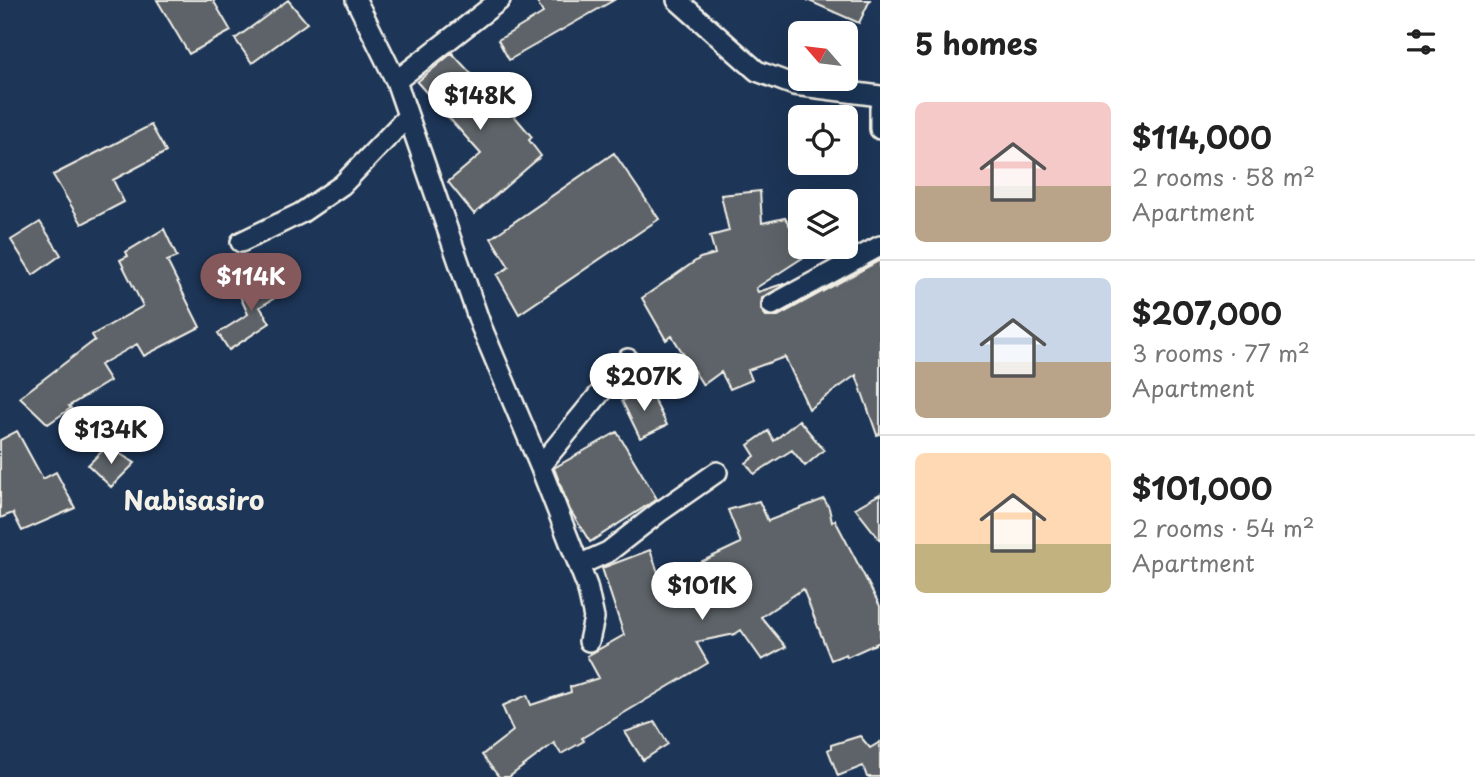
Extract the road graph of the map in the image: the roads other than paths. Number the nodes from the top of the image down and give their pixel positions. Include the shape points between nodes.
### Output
1 (356, 0) edge
2 (500, 0) edge
3 (677, 0) edge
4 (396, 81) junction
5 (880, 96) edge
6 (880, 108) edge
7 (408, 116) junction
8 (880, 130) edge
9 (241, 242) dead end
10 (880, 246) edge
11 (772, 306) dead end
12 (628, 359) dead end
13 (540, 466) junction
14 (718, 472) dead end
15 (579, 565) junction
16 (589, 641) dead end

1 - 4 street
2 - 4 street
3 - 5 street via 757,71 793,85
4 - 7 street
6 - 8 street
7 - 9 street via 342,185 301,213
7 - 13 street via 481,326
10 - 11 street
12 - 13 street
13 - 15 street
14 - 15 street via 608,552
15 - 16 street via 594,618

